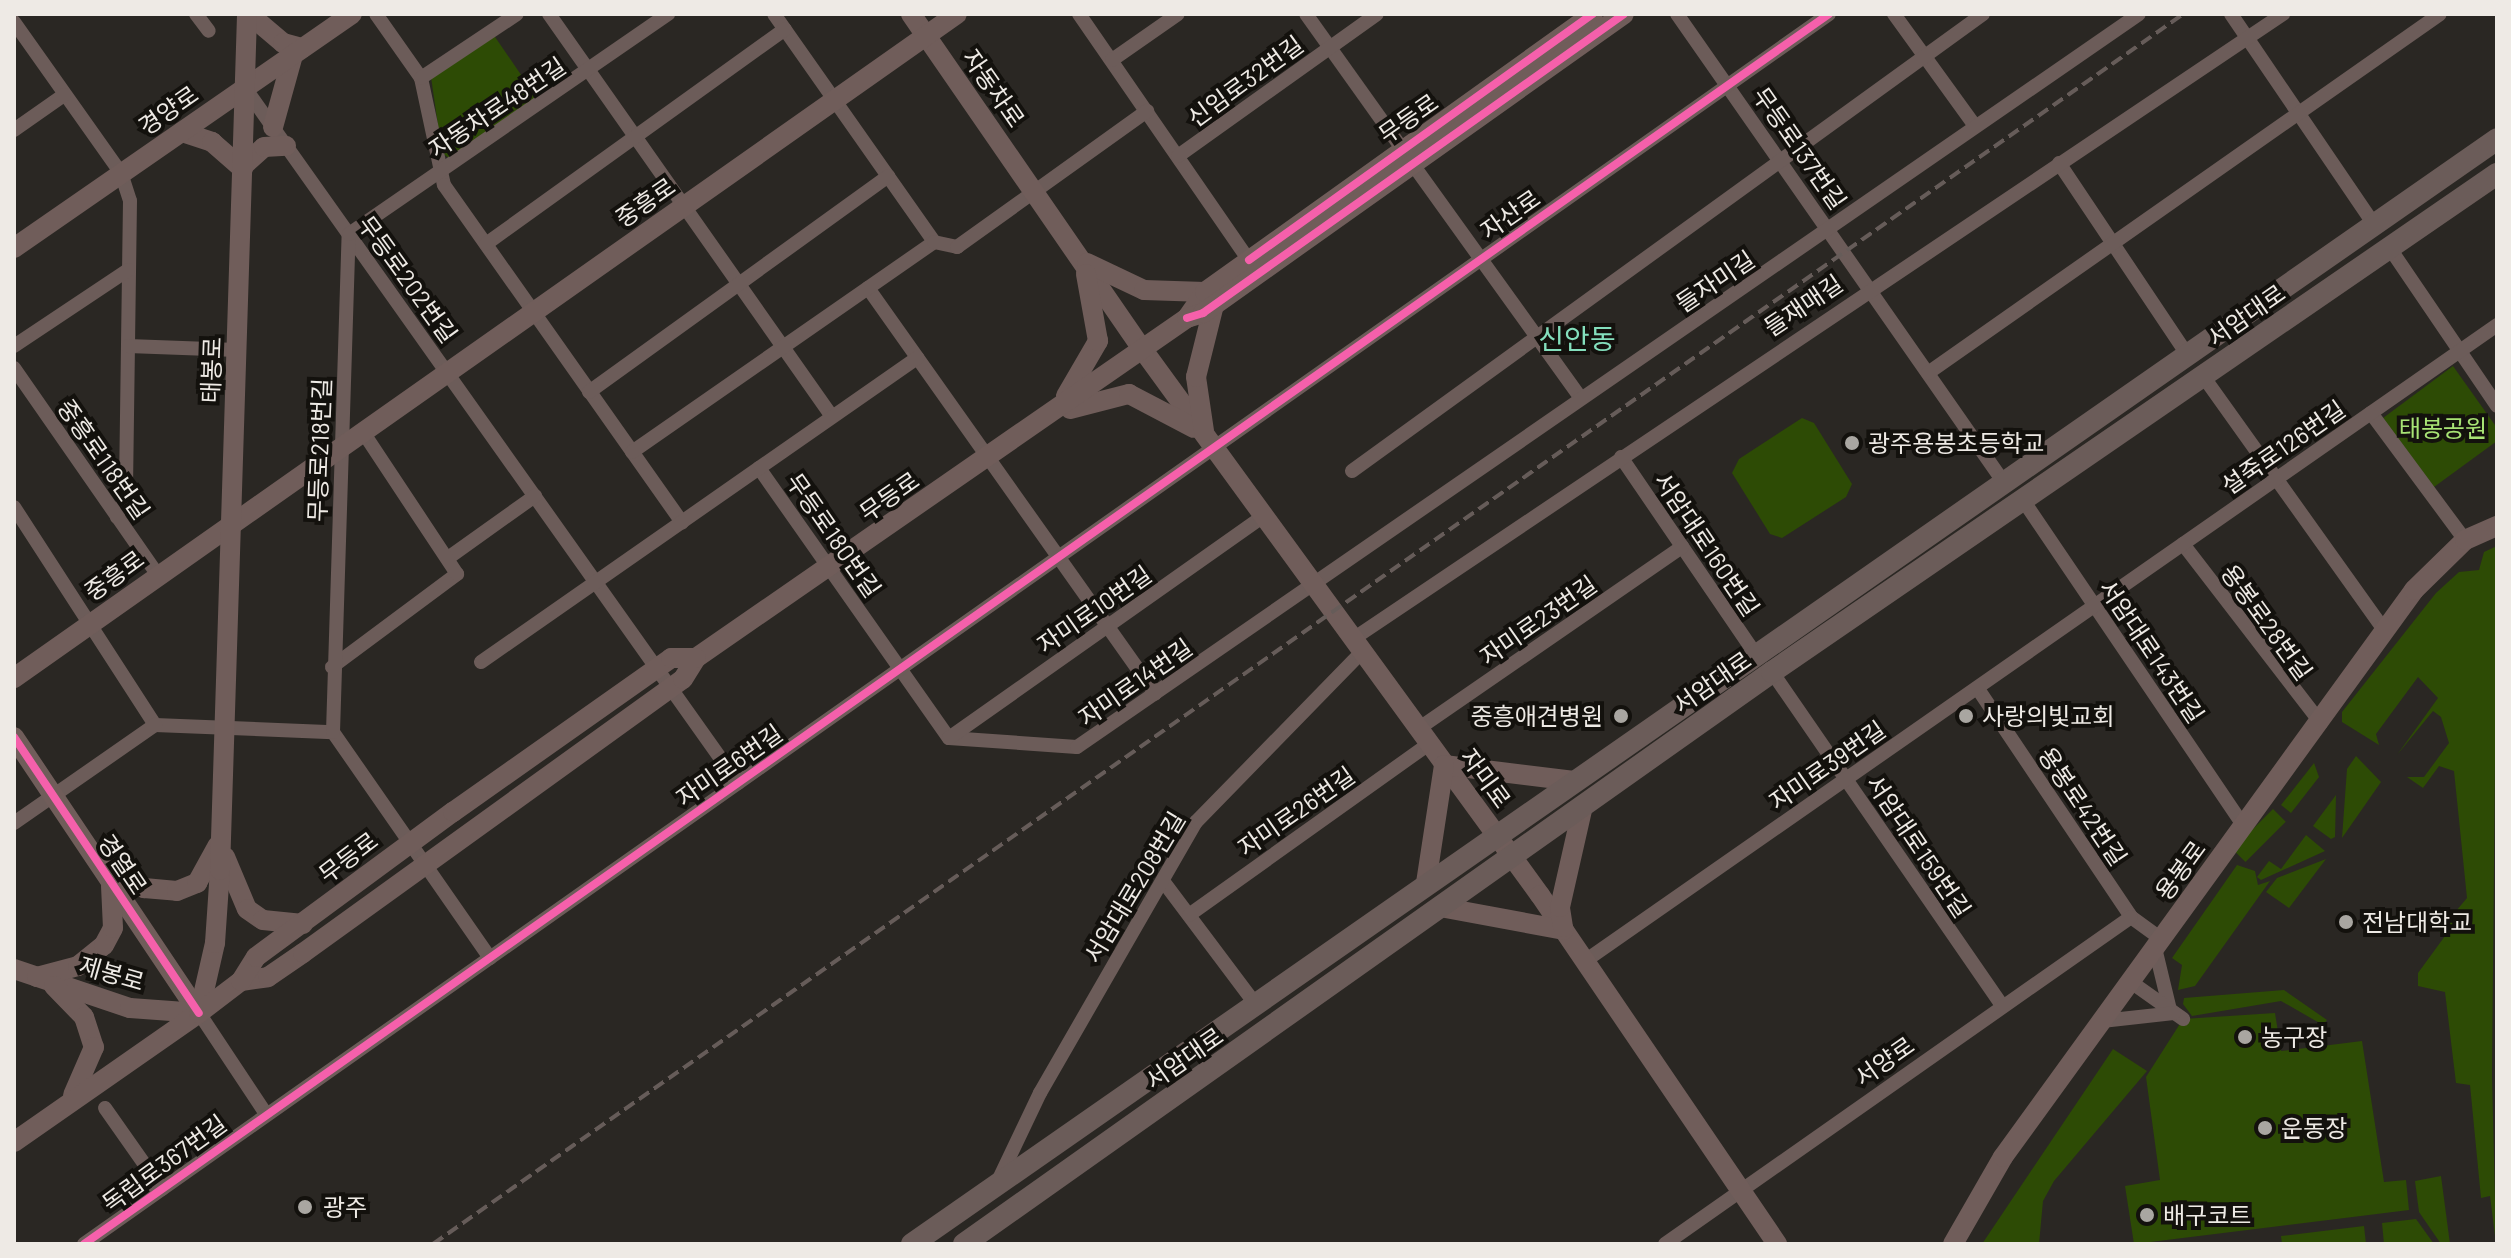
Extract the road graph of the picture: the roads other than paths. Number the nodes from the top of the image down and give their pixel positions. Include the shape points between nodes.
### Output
1 (196, 14) edge
2 (248, 14) edge
3 (352, 14) edge
4 (376, 14) edge
5 (517, 14) edge
6 (549, 14) edge
7 (668, 14) edge
8 (774, 14) edge
9 (911, 14) edge
10 (957, 14) edge
11 (1079, 14) edge
12 (1178, 14) edge
13 (1306, 14) edge
14 (1377, 14) edge
15 (1593, 14) edge
16 (1624, 14) edge
17 (1677, 14) edge
18 (1829, 14) edge
19 (1894, 14) edge
20 (1983, 14) edge
21 (2139, 14) edge
22 (2231, 14) edge
23 (2283, 14) edge
24 (2440, 14) edge
25 (14, 22) edge
26 (785, 29) junction
27 (209, 31) dead end
28 (926, 36) junction
29 (2247, 38) junction
30 (1330, 47) junction
31 (298, 52) junction
32 (1925, 56) junction
33 (1112, 60) junction
34 (589, 71) junction
35 (421, 78) junction
36 (1728, 85) junction
37 (245, 88) junction
38 (64, 95) junction
39 (835, 100) junction
40 (1147, 111) junction
41 (2300, 114) junction
42 (1975, 126) junction
43 (273, 127) junction
44 (14, 130) edge
45 (182, 132) junction
46 (636, 137) junction
47 (2497, 139) edge
48 (286, 146) junction
49 (1401, 147) junction
50 (1178, 156) junction
51 (1781, 160) junction
52 (2059, 163) junction
53 (1414, 166) junction
54 (243, 168) junction
55 (121, 173) junction
56 (440, 173) junction
57 (2497, 174) edge
58 (888, 176) junction
59 (1035, 192) junction
60 (685, 206) junction
61 (2375, 226) junction
62 (1830, 230) junction
63 (349, 234) junction
64 (934, 242) junction
65 (2114, 243) junction
66 (486, 244) junction
67 (2389, 247) junction
68 (14, 248) edge
69 (1482, 258) junction
70 (1081, 259) junction
71 (1249, 260) junction
72 (128, 270) junction
73 (739, 284) junction
74 (1869, 287) junction
75 (868, 288) junction
76 (1210, 299) junction
77 (533, 312) junction
78 (2497, 325) edge
79 (1538, 337) junction
80 (14, 346) edge
81 (128, 346) junction
82 (783, 347) junction
83 (237, 350) junction
84 (1143, 350) junction
85 (2459, 351) junction
86 (2188, 356) junction
87 (917, 358) junction
88 (14, 368) edge
89 (448, 372) junction
90 (1928, 373) junction
91 (2203, 376) junction
92 (589, 392) junction
93 (1581, 398) junction
94 (2497, 406) edge
95 (2371, 413) junction
96 (1049, 416) junction
97 (832, 417) junction
98 (363, 432) junction
99 (1209, 441) junction
100 (341, 448) junction
101 (632, 452) junction
102 (1621, 457) junction
103 (988, 458) junction
104 (759, 468) junction
105 (1352, 471) dead end
106 (2275, 479) junction
107 (2005, 484) junction
108 (535, 496) junction
109 (2023, 500) junction
110 (14, 507) edge
111 (1264, 516) junction
112 (117, 517) junction
113 (682, 522) junction
114 (231, 524) junction
115 (2497, 526) edge
116 (2465, 540) junction
117 (2183, 544) junction
118 (1682, 547) junction
119 (1058, 557) junction
120 (448, 558) junction
121 (831, 569) junction
122 (158, 575) junction
123 (596, 582) junction
124 (1315, 585) junction
125 (2094, 605) junction
126 (90, 625) junction
127 (1107, 626) junction
128 (2385, 631) junction
129 (1357, 646) junction
130 (696, 658) junction
131 (481, 662) dead end
132 (1764, 663) junction
133 (332, 667) junction
134 (657, 668) junction
135 (900, 668) junction
136 (14, 678) edge
137 (671, 688) junction
138 (1978, 689) junction
139 (1155, 694) junction
140 (2321, 723) junction
141 (155, 725) junction
142 (223, 728) junction
143 (333, 732) junction
144 (1424, 736) junction
145 (14, 737) edge
146 (949, 738) junction
147 (1444, 765) junction
148 (1846, 778) junction
149 (1574, 781) junction
150 (738, 783) junction
151 (53, 795) junction
152 (1583, 806) junction
153 (14, 823) edge
154 (2244, 827) junction
155 (1496, 835) junction
156 (220, 842) junction
157 (408, 845) junction
158 (1511, 857) junction
159 (424, 865) junction
160 (105, 874) junction
161 (1163, 881) junction
162 (1426, 883) junction
163 (1440, 907) junction
164 (1189, 915) junction
165 (2131, 917) junction
166 (303, 924) junction
167 (1564, 930) junction
168 (2158, 943) junction
169 (490, 958) junction
170 (1585, 961) junction
171 (14, 969) edge
172 (42, 979) junction
173 (241, 981) junction
174 (2131, 982) junction
175 (1253, 1001) junction
176 (2002, 1006) junction
177 (199, 1013) junction
178 (2176, 1014) junction
179 (2102, 1021) junction
180 (105, 1108) dead end
181 (62, 1109) junction
182 (266, 1114) junction
183 (14, 1142) edge
184 (997, 1183) junction
185 (162, 1189) junction
186 (1740, 1190) junction
187 (84, 1244) edge
188 (912, 1244) edge
189 (964, 1244) edge
190 (1665, 1244) edge
191 (1777, 1244) edge
192 (1953, 1244) edge

1 - 27 street
2 - 31 street
2 - 37 street, 태봉로
3 - 31 street, 경양로
4 - 35 street
5 - 35 street
6 - 34 street
7 - 34 street, 자동차로48번길
8 - 26 street
9 - 28 street, 자동차로
10 - 28 street, 중흥로
11 - 33 street
12 - 33 street
13 - 30 street
14 - 30 street, 신임로32번길
15 - 49 street, 무등로
16 - 53 street, 무등로
17 - 36 street, 무등로137번길
18 - 36 street, 자산로
19 - 32 street
20 - 32 street
21 - 42 street, 들자미길
22 - 29 street
23 - 29 street, 들재매길
24 - 41 street
25 - 38 street
26 - 39 street
26 - 46 street
28 - 39 street, 중흥로
28 - 59 street, 자동차로
29 - 41 street
29 - 52 street, 들재매길
30 - 49 street
30 - 50 street, 신임로32번길
31 - 37 street, 경양로
31 - 43 street
32 - 42 street
32 - 51 street
33 - 40 street
34 - 46 street
34 - 56 street, 자동차로48번길
35 - 56 street
36 - 51 street, 무등로137번길
36 - 69 street, 자산로
37 - 43 street, 무등로202번길
37 - 45 street, 경양로
37 - 54 street, 태봉로
38 - 44 street
38 - 55 street
39 - 58 street
39 - 60 street, 중흥로
40 - 50 street
40 - 59 street
41 - 61 street
41 - 65 street
42 - 62 street, 들자미길
43 - 48 street, 무등로202번길
45 - 54 street via 212,142
45 - 55 street, 경양로
46 - 60 street
46 - 66 street
47 - 61 main road, 서암대로
48 - 54 street via 264,147
48 - 63 street, 무등로202번길
49 - 71 street, 무등로
50 - 71 street
51 - 62 street, 무등로137번길
51 - 79 street
52 - 65 street
52 - 74 street, 들재매길
53 - 69 street, 무등로
53 - 76 street, 무등로
54 - 83 street, 태봉로
55 - 68 street, 경양로
55 - 72 street via 130,201
56 - 63 street, 자동차로48번길
56 - 66 street
57 - 67 main road, 서암대로
58 - 64 street
58 - 73 street
59 - 64 street via 957,247
59 - 70 street, 자동차로
60 - 73 street
60 - 77 street, 중흥로
61 - 86 main road, 서암대로
62 - 74 street, 무등로137번길
62 - 93 street, 들자미길
63 - 89 street, 무등로202번길
63 - 100 street, 무등로218번길
64 - 75 street
65 - 86 street
65 - 90 street
66 - 77 street
67 - 85 street
67 - 91 main road, 서암대로
69 - 79 street, 무등로
69 - 99 street, 자산로
70 - 76 street via 1144,290
70 - 84 street, 자동차로
70 - 96 street via 1098,341 1077,384
71 - 76 street, 무등로
72 - 80 street
72 - 81 street
73 - 82 street
73 - 92 street
74 - 90 street, 무등로137번길
74 - 102 street, 들재매길
75 - 82 street
75 - 87 street
76 - 84 street, 무등로
76 - 99 street via 1196,377
77 - 89 street, 중흥로
77 - 92 street
78 - 85 street, 설죽로126번길
79 - 93 street, 무등로
79 - 105 street
81 - 83 street
81 - 112 street via 126,494
82 - 97 street
82 - 101 street
83 - 114 street, 태봉로
84 - 96 street, 무등로
84 - 99 street, 자미로
85 - 94 street
85 - 95 street, 설죽로126번길
86 - 107 main road, 서암대로
87 - 97 street, 무등로180번길
87 - 103 street
88 - 112 street, 중흥로118번길
89 - 98 street, 중흥로
89 - 108 street, 무등로202번길
90 - 107 street, 무등로137번길
91 - 106 street
91 - 109 main road, 서암대로
92 - 101 street
93 - 124 street, 들자미길
95 - 106 street, 설죽로126번길
95 - 116 street
96 - 99 street via 1129,394
96 - 103 street, 무등로
97 - 104 street, 무등로180번길
98 - 100 street, 중흥로
98 - 120 street
99 - 111 street, 자미로
99 - 119 street, 자미로6번길
100 - 114 street, 중흥로
100 - 133 street, 무등로218번길
101 - 113 street
102 - 118 street, 서암대로160번길
102 - 129 street, 들재매길
103 - 119 street
103 - 121 street, 무등로
104 - 113 street
104 - 121 street, 무등로180번길
106 - 117 street, 설죽로126번길
106 - 128 street
107 - 132 main road, 서암대로
108 - 120 street
108 - 123 street, 무등로202번길
109 - 125 street, 서암대로143번길
109 - 132 main road, 서암대로
110 - 126 street
111 - 124 street, 자미로
111 - 127 street, 자미로10번길
112 - 122 street, 중흥로118번길
113 - 123 street
114 - 122 street, 중흥로
114 - 142 street, 태봉로
115 - 116 street, 용봉로
116 - 128 street, 용봉로 via 2427,574
117 - 125 street, 설죽로126번길
117 - 140 street, 용봉로28번길
118 - 132 street, 서암대로160번길
118 - 144 street, 자미로23번길
119 - 127 street
119 - 135 street, 자미로6번길
120 - 133 street via 457,574
121 - 130 street, 무등로
121 - 135 street, 무등로180번길
122 - 126 street, 중흥로
123 - 131 street
123 - 134 street, 무등로202번길
124 - 129 street, 자미로
124 - 139 street, 자미로14번길
125 - 138 street, 자미로39번길
125 - 154 street, 서암대로143번길
126 - 136 street, 중흥로
126 - 141 street
127 - 139 street
127 - 146 street, 자미로10번길
128 - 140 street, 용봉로
129 - 144 street, 자미로
129 - 161 street, 서암대로208번길 via 1214,801
130 - 134 street, 무등로 via 671,658
130 - 137 street, 무등로
132 - 148 street, 서암대로159번길
132 - 149 main road, 서암대로
132 - 152 main road, 서암대로
133 - 143 street, 무등로218번길
134 - 137 street, 무등로202번길
134 - 157 street, 무등로
135 - 146 street
135 - 150 street, 자미로6번길
137 - 150 street, 무등로202번길
137 - 159 street, 무등로
138 - 148 street, 자미로39번길
138 - 165 street, 용봉로42번길
139 - 146 street, 자미로14번길 via 1077,747
140 - 154 street, 용봉로
141 - 142 street
141 - 151 street
142 - 143 street
142 - 156 street, 태봉로
143 - 157 street
144 - 147 street, 자미로
144 - 164 street, 자미로26번길
145 - 151 street, 경열로
147 - 149 street
147 - 155 street, 자미로
147 - 162 street
148 - 170 street, 자미로39번길
148 - 176 street, 서암대로159번길
149 - 155 main road, 서암대로
150 - 169 street, 자미로6번길
151 - 153 street
151 - 160 street, 경열로
152 - 158 main road, 서암대로
152 - 167 street via 1560,907
154 - 168 street, 용봉로
155 - 158 street, 자미로
155 - 162 main road, 서암대로
156 - 160 street via 197,883 177,891 144,888
156 - 166 street via 247,909 263,920
156 - 177 street, 태봉로 via 215,943
157 - 159 street
157 - 166 street, 무등로
158 - 163 main road, 서암대로
158 - 167 street, 자미로
159 - 169 street
159 - 173 street, 무등로 via 268,977
160 - 172 street via 113,928 104,945 78,966
160 - 177 street, 경열로
161 - 164 street
161 - 184 street, 서암대로208번길 via 1040,1093
162 - 175 main road, 서암대로
163 - 167 street
163 - 189 main road, 서암대로
164 - 175 street
165 - 168 street, 용봉로42번길
165 - 176 street, 서양로
166 - 173 street, 무등로 via 256,957
167 - 170 street, 자미로
168 - 174 street, 용봉로
168 - 178 street
169 - 182 street, 자미로6번길
170 - 186 street, 자미로
171 - 172 street, 제봉로
172 - 177 street, 제봉로 via 130,1008
172 - 181 street via 84,1017 94,1047 88,1073
173 - 177 street, 무등로
174 - 178 street
174 - 179 street, 용봉로
175 - 184 main road, 서암대로
176 - 186 street, 서양로
177 - 181 street, 무등로
177 - 182 street
178 - 179 street
179 - 192 street, 용봉로 via 2003,1157
180 - 185 street
181 - 183 street, 무등로
182 - 185 street, 독립로367번길
184 - 188 main road, 서암대로
185 - 187 street, 독립로367번길
186 - 190 street, 서양로
186 - 191 street, 자미로

